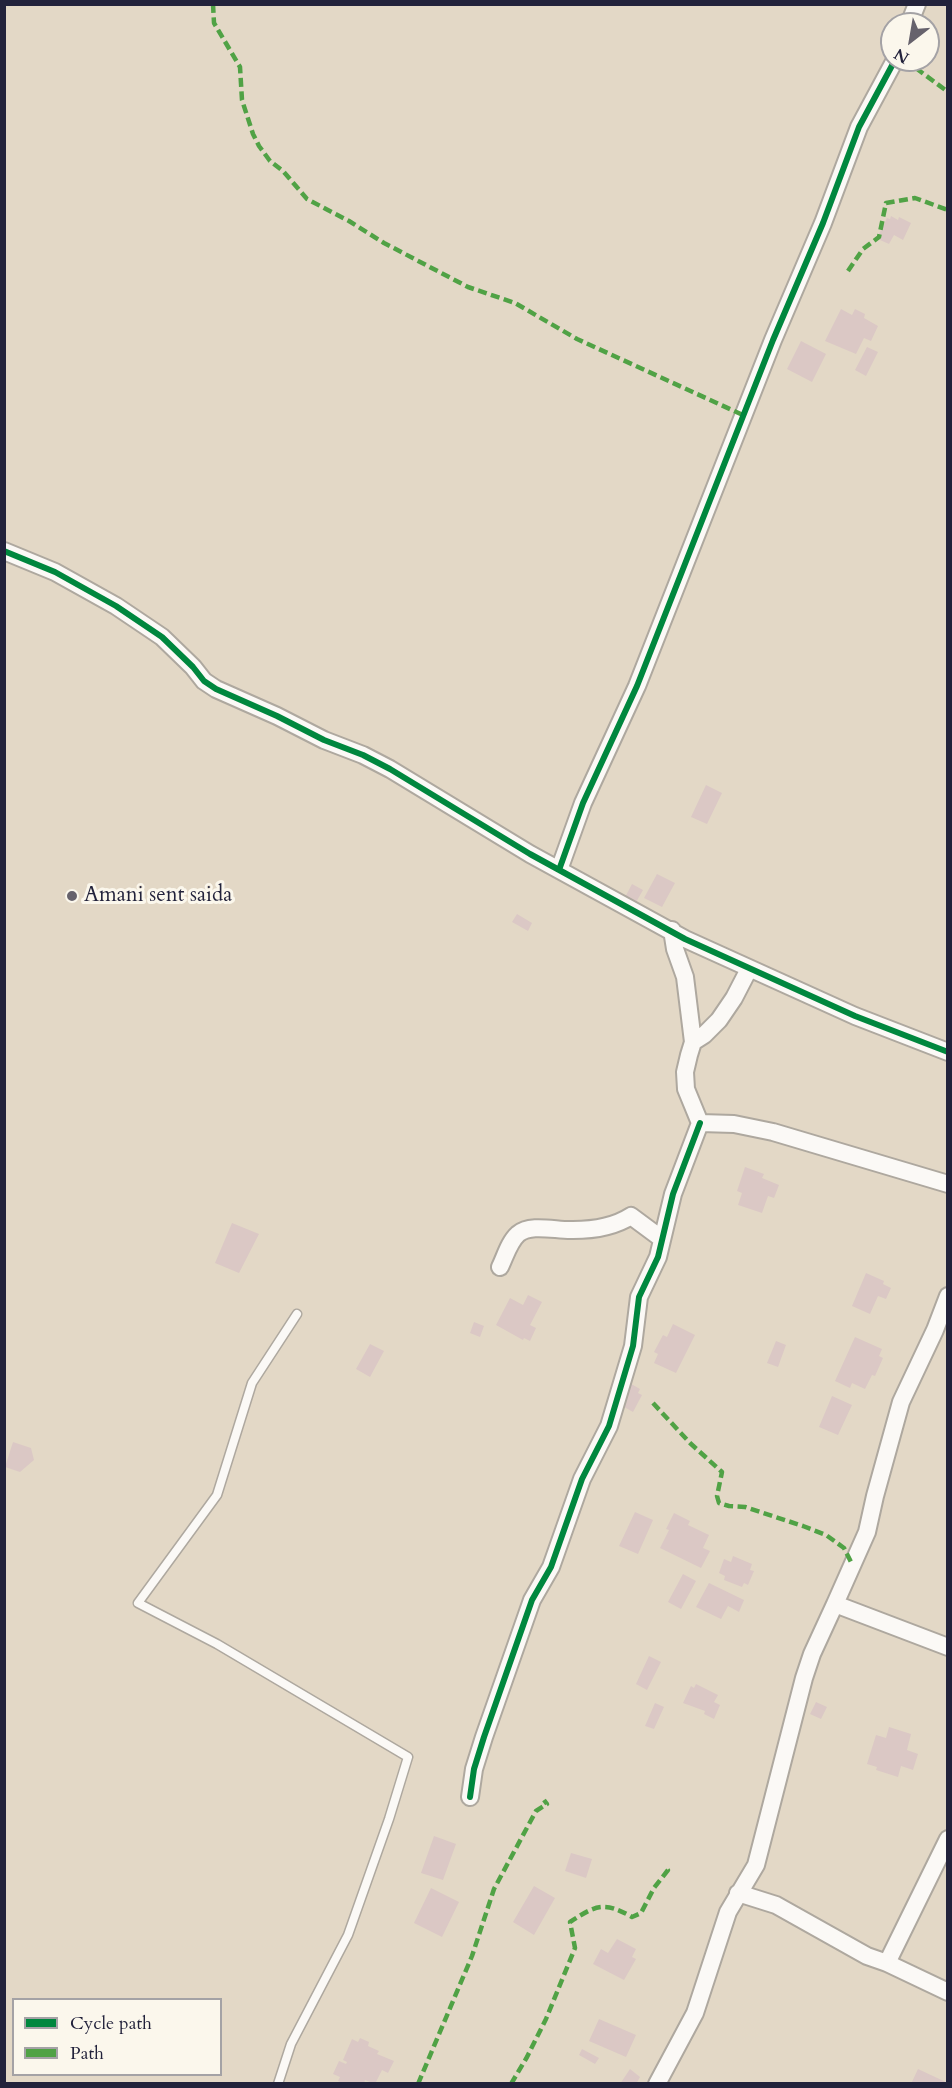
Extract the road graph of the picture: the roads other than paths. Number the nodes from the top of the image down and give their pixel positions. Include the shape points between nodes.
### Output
1 (889, 72) edge
2 (4, 551) edge
3 (559, 870) junction
4 (672, 930) junction
5 (749, 969) junction
6 (693, 1042) junction
7 (948, 1052) edge
8 (700, 1123) junction
9 (948, 1184) edge
10 (662, 1239) junction
11 (500, 1267) dead end
12 (948, 1296) edge
13 (297, 1314) dead end
14 (835, 1604) junction
15 (948, 1647) edge
16 (470, 1797) dead end
17 (948, 1839) edge
18 (738, 1893) junction
19 (887, 1963) junction
20 (948, 1992) edge
21 (278, 2084) edge
22 (657, 2084) edge

1 - 3 street via 859,127 637,686 583,803
2 - 3 street via 55,572 116,606 162,637 216,689 390,769
3 - 4 street
4 - 5 street
4 - 6 street via 685,977
5 - 6 street via 718,1020
5 - 7 street
6 - 8 street via 685,1072 686,1089
8 - 9 street via 734,1124 773,1132
8 - 10 street via 673,1194
10 - 11 street via 632,1216 596,1229 528,1229 513,1240
10 - 16 street via 637,1302 633,1346 609,1426 582,1479 551,1567 532,1600 484,1737
12 - 14 street via 901,1402 867,1532
13 - 21 lane via 252,1383 218,1495 138,1604 217,1644 408,1756 348,1935 291,2044
14 - 15 street
14 - 18 street via 804,1678 756,1865
17 - 19 street
18 - 19 street via 776,1905 867,1956
18 - 22 street via 695,2013
19 - 20 street

